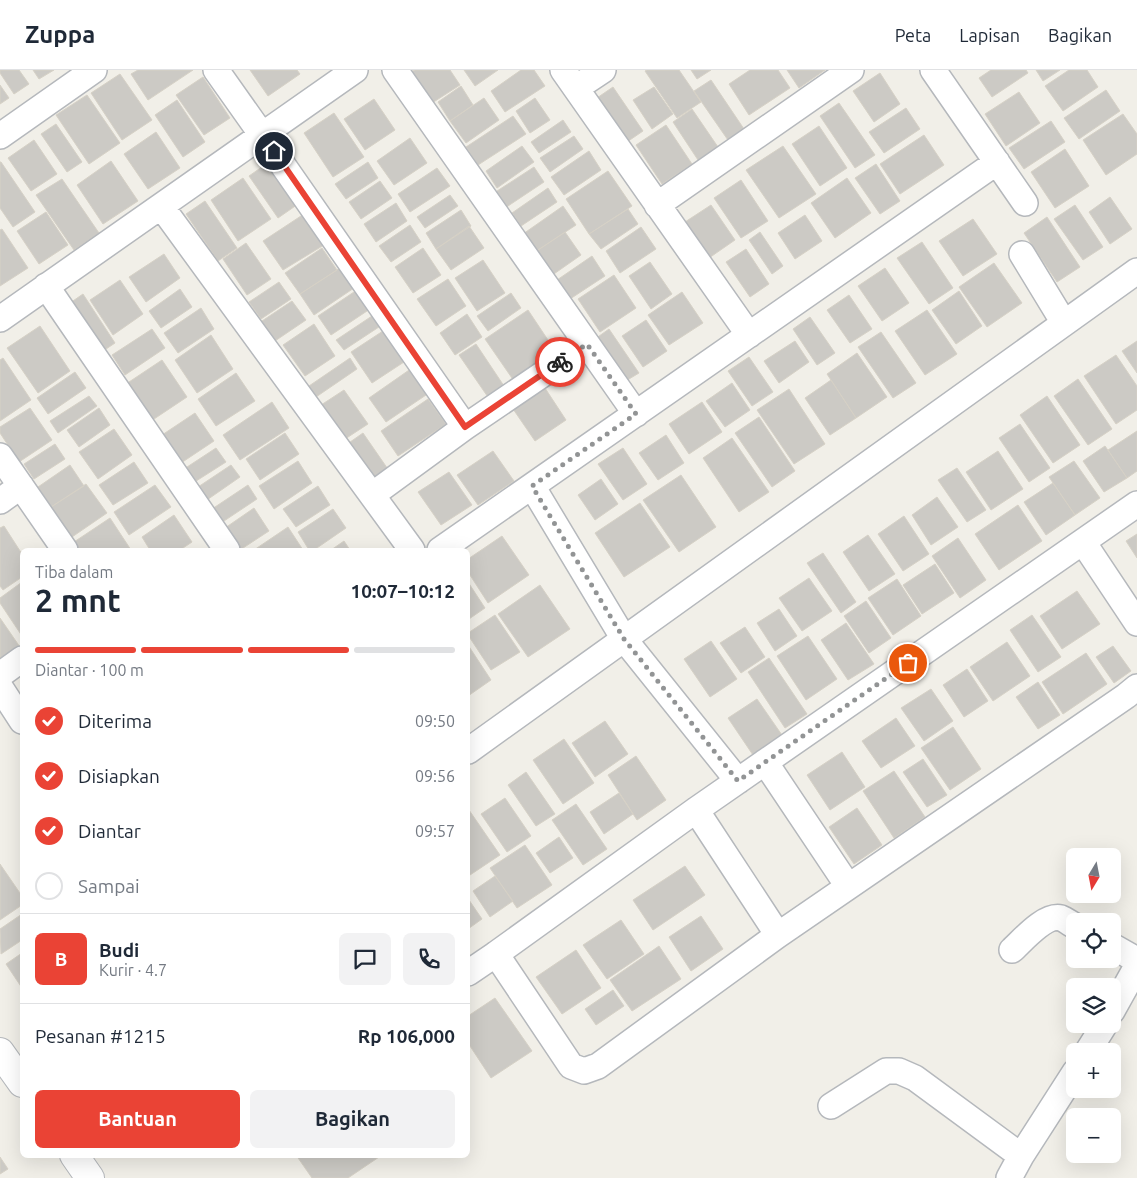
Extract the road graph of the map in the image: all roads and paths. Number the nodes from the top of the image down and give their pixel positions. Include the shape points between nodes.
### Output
1 (94, 70) edge
2 (216, 70) edge
3 (355, 70) edge
4 (395, 70) edge
5 (603, 70) edge
6 (851, 70) edge
7 (933, 70) edge
8 (569, 79) edge
9 (262, 135) junction
10 (0, 136) edge
11 (997, 162) junction
12 (1025, 203) dead end
13 (657, 205) junction
14 (161, 206) junction
15 (1022, 254) dead end
16 (1137, 271) edge
17 (46, 286) junction
18 (0, 319) edge
19 (1064, 323) junction
20 (749, 335) junction
21 (587, 344) junction
22 (636, 414) junction
23 (465, 427) junction
24 (0, 456) edge
25 (21, 486) junction
26 (532, 486) junction
27 (372, 495) junction
28 (0, 501) edge
29 (1137, 504) edge
30 (1083, 542) junction
31 (64, 548) edge
32 (226, 548) edge
33 (411, 548) edge
34 (443, 548) edge
35 (1137, 623) edge
36 (624, 639) junction
37 (20, 660) edge
38 (0, 675) edge
39 (0, 687) edge
40 (1137, 687) edge
41 (20, 718) edge
42 (470, 750) edge
43 (765, 762) junction
44 (738, 781) junction
45 (696, 810) junction
46 (848, 886) junction
47 (1066, 921) edge
48 (778, 935) junction
49 (1012, 950) dead end
50 (1121, 951) edge
51 (496, 954) junction
52 (1137, 960) edge
53 (1137, 966) edge
54 (470, 972) edge
55 (1121, 995) edge
56 (1066, 1086) edge
57 (831, 1106) dead end
58 (1021, 1156) junction
59 (1009, 1178) edge

1 - 10 street
2 - 9 street
3 - 9 street
4 - 21 street
5 - 8 street
6 - 13 street
7 - 11 street
8 - 13 street
9 - 14 street
9 - 23 street
11 - 12 street
11 - 20 street
13 - 20 street
14 - 17 street
14 - 27 street
15 - 19 street
16 - 19 street
17 - 18 street
17 - 32 street
19 - 36 street
20 - 22 street
21 - 22 street
21 - 23 street
22 - 26 street
23 - 27 street
24 - 25 street
25 - 28 street
25 - 31 street
26 - 34 street
26 - 36 street
27 - 33 street
29 - 30 street
30 - 35 street
30 - 43 street
36 - 42 street
36 - 44 street
37 - 38 street
39 - 41 street
40 - 46 street
43 - 44 street
43 - 46 street
44 - 45 street
45 - 48 street
45 - 51 street
46 - 48 street
47 - 49 street via 1060,918 1044,921
48 - 51 street via 598,1066 584,1071 571,1066
50 - 52 street
51 - 54 street
53 - 55 street
56 - 58 street
57 - 58 street via 886,1071 899,1071 915,1078
58 - 59 street

